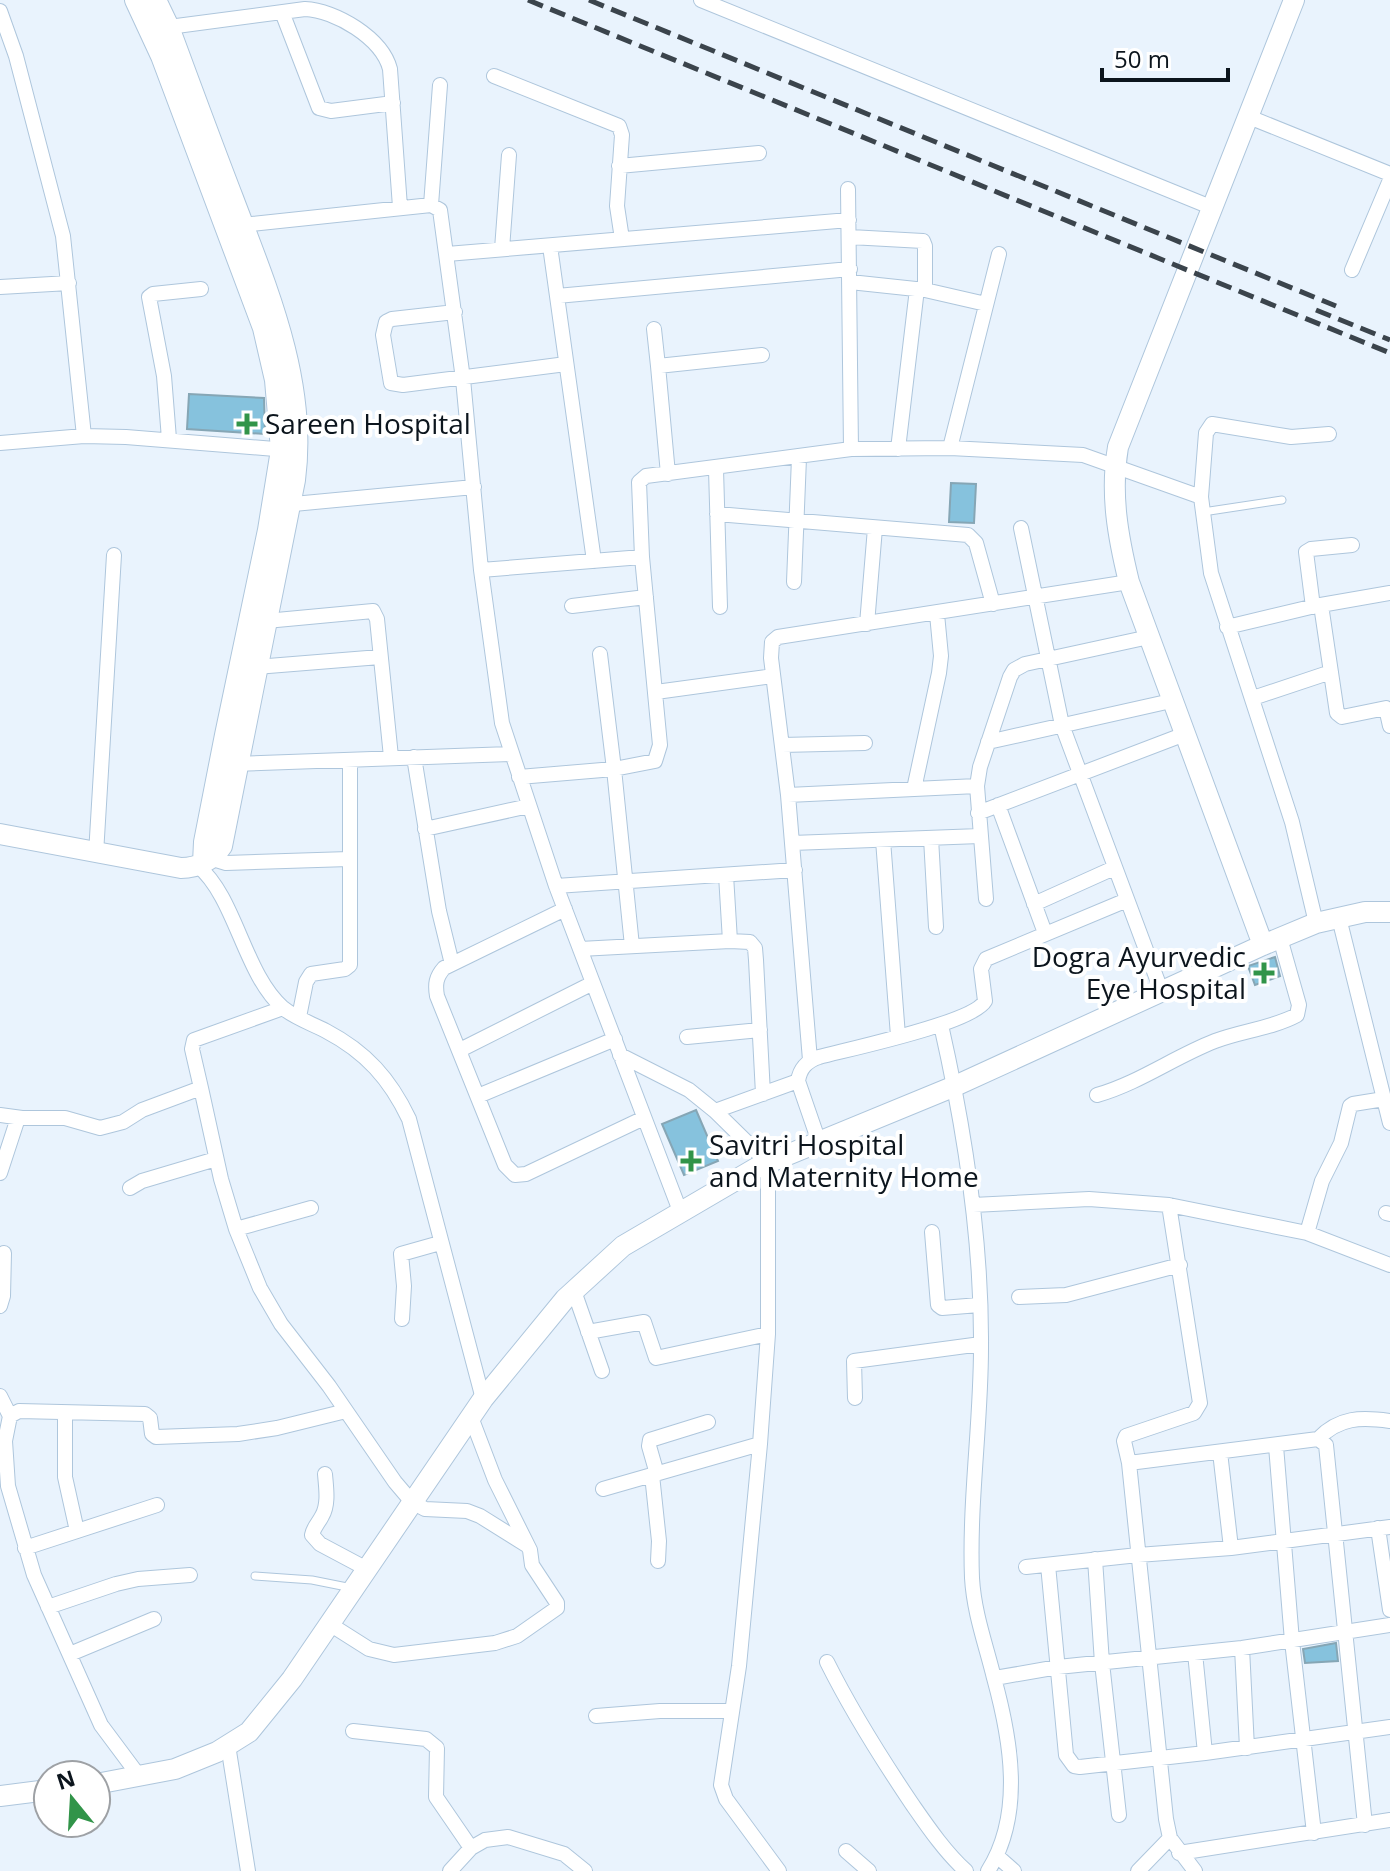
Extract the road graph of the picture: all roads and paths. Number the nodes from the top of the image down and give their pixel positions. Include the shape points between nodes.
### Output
1 (135, 0) edge
2 (156, 0) edge
3 (701, 0) edge
4 (1294, 0) edge
5 (282, 12) junction
6 (1, 19) edge
7 (169, 27) junction
8 (494, 76) dead end
9 (440, 85) dead end
10 (393, 103) junction
11 (1249, 117) junction
12 (759, 153) dead end
13 (509, 155) dead end
14 (619, 166) junction
15 (1390, 177) edge
16 (848, 189) dead end
17 (431, 205) junction
18 (400, 207) junction
19 (1213, 208) junction
20 (849, 220) junction
21 (243, 225) junction
22 (850, 237) junction
23 (622, 239) junction
24 (550, 246) junction
25 (502, 249) junction
26 (447, 254) junction
27 (999, 254) dead end
28 (1352, 270) dead end
29 (850, 276) junction
30 (69, 283) junction
31 (0, 287) edge
32 (201, 289) dead end
33 (921, 290) junction
34 (557, 296) junction
35 (986, 304) junction
36 (455, 312) junction
37 (654, 329) dead end
38 (762, 355) dead end
39 (566, 364) junction
40 (658, 366) junction
41 (463, 379) junction
42 (1329, 434) dead end
43 (84, 436) junction
44 (169, 439) junction
45 (0, 443) edge
46 (950, 448) junction
47 (851, 449) junction
48 (898, 449) junction
49 (290, 450) junction
50 (799, 458) junction
51 (1115, 466) junction
52 (716, 469) junction
53 (668, 474) junction
54 (474, 487) junction
55 (1282, 500) dead end
56 (1202, 504) junction
57 (281, 505) junction
58 (717, 514) junction
59 (796, 519) junction
60 (875, 528) junction
61 (1021, 528) dead end
62 (1352, 545) dead end
63 (114, 555) dead end
64 (642, 557) junction
65 (594, 561) junction
66 (481, 570) junction
67 (794, 582) dead end
68 (1129, 582) junction
69 (1390, 593) edge
70 (1037, 596) junction
71 (646, 597) junction
72 (993, 604) junction
73 (572, 606) dead end
74 (1317, 606) junction
75 (720, 607) dead end
76 (937, 614) junction
77 (266, 621) junction
78 (867, 624) junction
79 (1227, 627) junction
80 (1149, 637) junction
81 (600, 654) dead end
82 (380, 657) junction
83 (1049, 658) junction
84 (256, 667) junction
85 (1331, 672) junction
86 (773, 676) junction
87 (656, 692) junction
88 (1253, 698) junction
89 (1171, 701) junction
90 (1062, 725) junction
91 (1390, 726) edge
92 (1185, 734) junction
93 (988, 742) junction
94 (865, 743) dead end
95 (782, 745) junction
96 (511, 754) junction
97 (391, 757) junction
98 (414, 757) junction
99 (350, 760) junction
100 (228, 764) junction
101 (614, 769) junction
102 (1079, 773) junction
103 (519, 777) junction
104 (977, 786) junction
105 (914, 789) junction
106 (788, 795) junction
107 (998, 805) junction
108 (529, 806) junction
109 (978, 813) junction
110 (425, 829) junction
111 (0, 834) edge
112 (980, 836) junction
113 (931, 838) junction
114 (883, 840) junction
115 (792, 843) junction
116 (96, 854) junction
117 (349, 859) junction
118 (203, 861) junction
119 (1114, 868) junction
120 (795, 870) junction
121 (726, 875) junction
122 (625, 882) junction
123 (556, 886) junction
124 (986, 899) dead end
125 (1127, 900) junction
126 (1034, 904) junction
127 (565, 909) junction
128 (1390, 912) edge
129 (1339, 918) junction
130 (1316, 923) junction
131 (936, 927) dead end
132 (1045, 933) junction
133 (730, 941) junction
134 (1271, 941) junction
135 (632, 946) junction
136 (580, 949) junction
137 (452, 964) junction
138 (593, 983) junction
139 (1161, 990) junction
140 (283, 1008) junction
141 (299, 1017) junction
142 (941, 1025) junction
143 (760, 1030) junction
144 (898, 1036) junction
145 (687, 1037) dead end
146 (615, 1039) junction
147 (460, 1050) junction
148 (620, 1055) junction
149 (810, 1060) junction
150 (798, 1081) junction
151 (955, 1086) junction
152 (201, 1088) junction
153 (763, 1094) junction
154 (1097, 1095) dead end
155 (478, 1096) junction
156 (1384, 1099) junction
157 (715, 1111) junction
158 (0, 1115) edge
159 (18, 1118) junction
160 (644, 1118) junction
161 (1390, 1123) edge
162 (819, 1142) junction
163 (216, 1159) junction
164 (768, 1163) junction
165 (0, 1173) edge
166 (130, 1188) dead end
167 (973, 1205) junction
168 (1169, 1205) junction
169 (311, 1208) dead end
170 (680, 1211) junction
171 (236, 1229) junction
172 (932, 1232) dead end
173 (1307, 1233) junction
174 (440, 1243) junction
175 (4, 1253) dead end
176 (1180, 1265) junction
177 (1390, 1265) edge
178 (2, 1286) edge
179 (574, 1291) junction
180 (1019, 1297) dead end
181 (979, 1305) junction
182 (0, 1306) edge
183 (402, 1319) dead end
184 (588, 1332) junction
185 (768, 1334) junction
186 (981, 1344) junction
187 (602, 1371) dead end
188 (0, 1396) edge
189 (855, 1398) dead end
190 (483, 1399) junction
191 (346, 1411) junction
192 (65, 1414) junction
193 (10, 1416) junction
194 (471, 1417) junction
195 (1390, 1421) edge
196 (708, 1422) dead end
197 (1318, 1439) junction
198 (760, 1444) junction
199 (1276, 1446) junction
200 (1220, 1452) junction
201 (1129, 1463) junction
202 (325, 1474) dead end
203 (654, 1474) junction
204 (603, 1489) dead end
205 (5, 1495) edge
206 (412, 1502) junction
207 (157, 1505) dead end
208 (1384, 1528) edge
209 (77, 1531) junction
210 (1335, 1536) junction
211 (1284, 1542) junction
212 (528, 1546) junction
213 (25, 1548) junction
214 (1231, 1548) junction
215 (1138, 1555) junction
216 (1095, 1559) junction
217 (658, 1561) dead end
218 (1048, 1565) junction
219 (1026, 1567) dead end
220 (367, 1569) junction
221 (190, 1575) dead end
222 (255, 1576) dead end
223 (354, 1589) junction
224 (48, 1607) junction
225 (1390, 1610) edge
226 (154, 1619) dead end
227 (328, 1623) junction
228 (1390, 1625) edge
229 (1347, 1632) junction
230 (1292, 1641) junction
231 (1242, 1648) junction
232 (1195, 1653) junction
233 (70, 1654) junction
234 (1149, 1659) junction
235 (827, 1662) dead end
236 (1102, 1663) junction
237 (1058, 1667) junction
238 (995, 1678) junction
239 (732, 1711) junction
240 (596, 1716) dead end
241 (1390, 1727) edge
242 (353, 1731) dead end
243 (1356, 1732) junction
244 (1304, 1740) junction
245 (228, 1745) junction
246 (1247, 1748) junction
247 (1205, 1753) junction
248 (1160, 1758) junction
249 (1112, 1764) junction
250 (139, 1776) junction
251 (112, 1781) edge
252 (32, 1792) edge
253 (0, 1796) edge
254 (1119, 1815) dead end
255 (1390, 1820) edge
256 (1365, 1825) junction
257 (1314, 1833) junction
258 (1170, 1838) junction
259 (471, 1848) junction
260 (846, 1851) dead end
261 (1179, 1853) junction
262 (997, 1856) junction
263 (957, 1868) edge
264 (248, 1871) edge
265 (450, 1871) edge
266 (585, 1871) edge
267 (779, 1871) edge
268 (869, 1871) edge
269 (988, 1871) edge
270 (1014, 1871) edge
271 (1138, 1871) edge
272 (1195, 1871) edge

1 - 49 street via 263,328
2 - 7 street
3 - 19 street
4 - 11 street
5 - 7 street
5 - 10 street via 329,13 372,40 387,57
5 - 10 street via 319,108
6 - 30 street via 50,183
7 - 21 street
8 - 14 street via 619,126
9 - 17 street
10 - 18 street
11 - 15 street
11 - 19 street
12 - 14 street
13 - 25 street
14 - 23 street via 617,215
15 - 28 street
16 - 20 street
17 - 18 street
17 - 26 street via 440,210
18 - 21 street
19 - 51 street
20 - 22 street
20 - 23 street
21 - 49 street via 279,320 291,378
22 - 29 street
22 - 33 street via 923,241
23 - 24 street
24 - 25 street
24 - 34 street
25 - 26 street
26 - 36 street
27 - 35 street
29 - 33 street
29 - 34 street
29 - 47 street
30 - 31 street
30 - 43 street
32 - 44 street via 149,297
33 - 35 street
33 - 48 street
34 - 39 street
35 - 46 street
36 - 41 street
36 - 41 street via 392,319 383,335 389,376 396,386
37 - 40 street
38 - 40 street
39 - 41 street
39 - 65 street
40 - 53 street
41 - 54 street
42 - 56 street via 1291,437 1212,424 1206,433
43 - 44 street
43 - 45 street
44 - 49 street
46 - 48 street
46 - 51 street via 1083,455
47 - 48 street
47 - 50 street
49 - 57 street
50 - 52 street
50 - 59 street
51 - 56 street
51 - 68 street via 1116,521
52 - 53 street
52 - 58 street
53 - 64 street via 639,482
54 - 57 street
54 - 66 street
55 - 56 lane
56 - 79 street via 1211,573
57 - 77 street
57 - 100 street
58 - 59 street
58 - 75 street
59 - 60 street
59 - 67 street
60 - 72 street via 974,538
60 - 78 street
61 - 70 street
62 - 74 street via 1306,552
63 - 116 street
64 - 65 street
64 - 71 street
65 - 66 street
66 - 96 street via 496,689
68 - 70 street
68 - 80 street
69 - 74 street
70 - 72 street
70 - 83 street
71 - 73 street
71 - 87 street
72 - 76 street
74 - 79 street
74 - 85 street
76 - 78 street
76 - 105 street via 939,673
77 - 82 street via 373,611
77 - 84 street
78 - 86 street via 778,637 770,649
79 - 88 street
80 - 83 street
80 - 89 street
81 - 101 street
82 - 84 street
82 - 97 street
83 - 90 street
83 - 93 street via 1014,670
84 - 100 street
85 - 88 street
85 - 91 street via 1339,716 1386,708
86 - 87 street
86 - 95 street
87 - 101 street via 660,745 655,761
88 - 130 street via 1292,822
89 - 90 street
89 - 92 street
90 - 93 street
90 - 102 street
92 - 102 street
92 - 134 street
93 - 104 street
94 - 95 street
95 - 106 street
96 - 98 street
96 - 103 street
97 - 98 street
97 - 99 street
98 - 110 street
99 - 100 street
99 - 117 street
100 - 118 street
101 - 103 street
101 - 122 street
102 - 107 street
102 - 119 street
103 - 108 street
104 - 105 street
104 - 109 street
105 - 106 street
106 - 115 street
107 - 109 street
107 - 126 street
108 - 110 street
108 - 123 street
109 - 112 street
110 - 137 street
111 - 116 street
112 - 113 street
112 - 124 street
113 - 114 street
113 - 131 street
114 - 115 street
114 - 144 street
115 - 120 street
116 - 118 street via 181,868
117 - 118 street
117 - 141 street via 350,965 311,974
118 - 140 street via 246,950
119 - 125 street
119 - 126 street
120 - 121 street
120 - 149 street
121 - 122 street
121 - 133 street
122 - 123 street
122 - 135 street
123 - 127 street
125 - 132 street
125 - 139 street
126 - 132 street
127 - 136 street
127 - 137 street
128 - 129 street
129 - 130 street
129 - 156 street
130 - 134 street
132 - 142 street via 984,961 984,1005
133 - 135 street
133 - 143 street via 750,942 755,948
134 - 139 street
134 - 154 street via 1299,1005 1297,1015 1216,1041
135 - 136 street
136 - 138 street
137 - 147 street via 435,986
138 - 146 street
138 - 147 street
139 - 151 street
140 - 141 street
140 - 152 street via 194,1040
141 - 174 street via 357,1049 396,1091 409,1119
142 - 144 street
142 - 151 street
143 - 145 street
143 - 153 street
144 - 149 street
146 - 148 street
146 - 155 street
147 - 155 street
148 - 157 street via 676,1082
148 - 160 street
149 - 150 street
150 - 153 street
150 - 162 street
151 - 162 street
151 - 167 street
152 - 159 street via 100,1128 65,1118
152 - 163 street
153 - 157 street
155 - 160 street via 505,1165 515,1175
156 - 161 street
156 - 173 street via 1350,1106
157 - 164 street
158 - 159 street
159 - 165 street
160 - 170 street
162 - 164 street
163 - 166 street
163 - 171 street
164 - 170 street
164 - 185 street
167 - 168 street via 1089,1199
167 - 181 street
168 - 173 street
168 - 176 street
169 - 171 street
170 - 179 street via 623,1246
171 - 191 street via 281,1324
172 - 181 street via 938,1305
173 - 177 street
174 - 183 street via 401,1254
174 - 190 street
175 - 178 street
176 - 180 street via 1066,1295
176 - 201 street via 1200,1403 1194,1413 1126,1436
178 - 182 street
179 - 184 street
179 - 190 street
181 - 186 street
184 - 185 street via 644,1322 656,1358
184 - 187 street
185 - 198 street
186 - 189 street via 854,1361
186 - 238 street via 972,1580
188 - 193 street
190 - 194 street
191 - 192 street via 238,1434 156,1437 145,1414
191 - 206 street
192 - 193 street via 19,1411
192 - 209 street via 65,1477
193 - 205 street
194 - 206 street
194 - 212 street
195 - 197 street via 1344,1420
196 - 203 street via 650,1440
197 - 199 street
197 - 210 street via 1328,1450
198 - 203 street
198 - 239 street
199 - 200 street
199 - 211 street
200 - 201 street
200 - 214 street
201 - 215 street
202 - 220 street via 326,1506 312,1535
203 - 204 street
203 - 217 street
205 - 213 street
206 - 212 street via 425,1509 467,1511
206 - 220 street
207 - 209 street
208 - 210 street
208 - 225 street
209 - 213 street
210 - 211 street
210 - 229 street
211 - 214 street
211 - 230 street
212 - 227 street via 532,1565 558,1605 517,1636 466,1648 394,1655 369,1649
213 - 224 street
214 - 215 street
215 - 216 street
215 - 234 street
216 - 218 street
216 - 236 street
218 - 219 street
218 - 237 street
220 - 223 street
221 - 224 street via 138,1579
222 - 223 lane
223 - 227 street
224 - 233 street
226 - 233 street
227 - 245 street via 249,1732
228 - 229 street
229 - 230 street
229 - 243 street
230 - 231 street
230 - 244 street
231 - 232 street
231 - 246 street
232 - 234 street
232 - 247 street
233 - 250 street via 101,1725
234 - 236 street
234 - 248 street
235 - 263 street via 874,1749
236 - 237 street
236 - 249 street
237 - 238 street
237 - 249 street via 1069,1763
238 - 262 street via 1012,1784 1011,1811
239 - 240 street
239 - 267 street via 723,1792
241 - 243 street
242 - 259 street via 434,1743 436,1797
243 - 244 street
243 - 256 street
244 - 246 street
244 - 257 street
245 - 250 street via 175,1769
245 - 264 street
246 - 247 street
247 - 248 street
248 - 249 street
248 - 258 street
249 - 254 street
250 - 251 street
252 - 253 street
255 - 256 street
256 - 257 street
257 - 261 street
258 - 261 street
258 - 271 street
259 - 265 street
259 - 266 street via 498,1837 518,1838 564,1854
260 - 268 street
261 - 272 street
262 - 269 street
262 - 270 street

